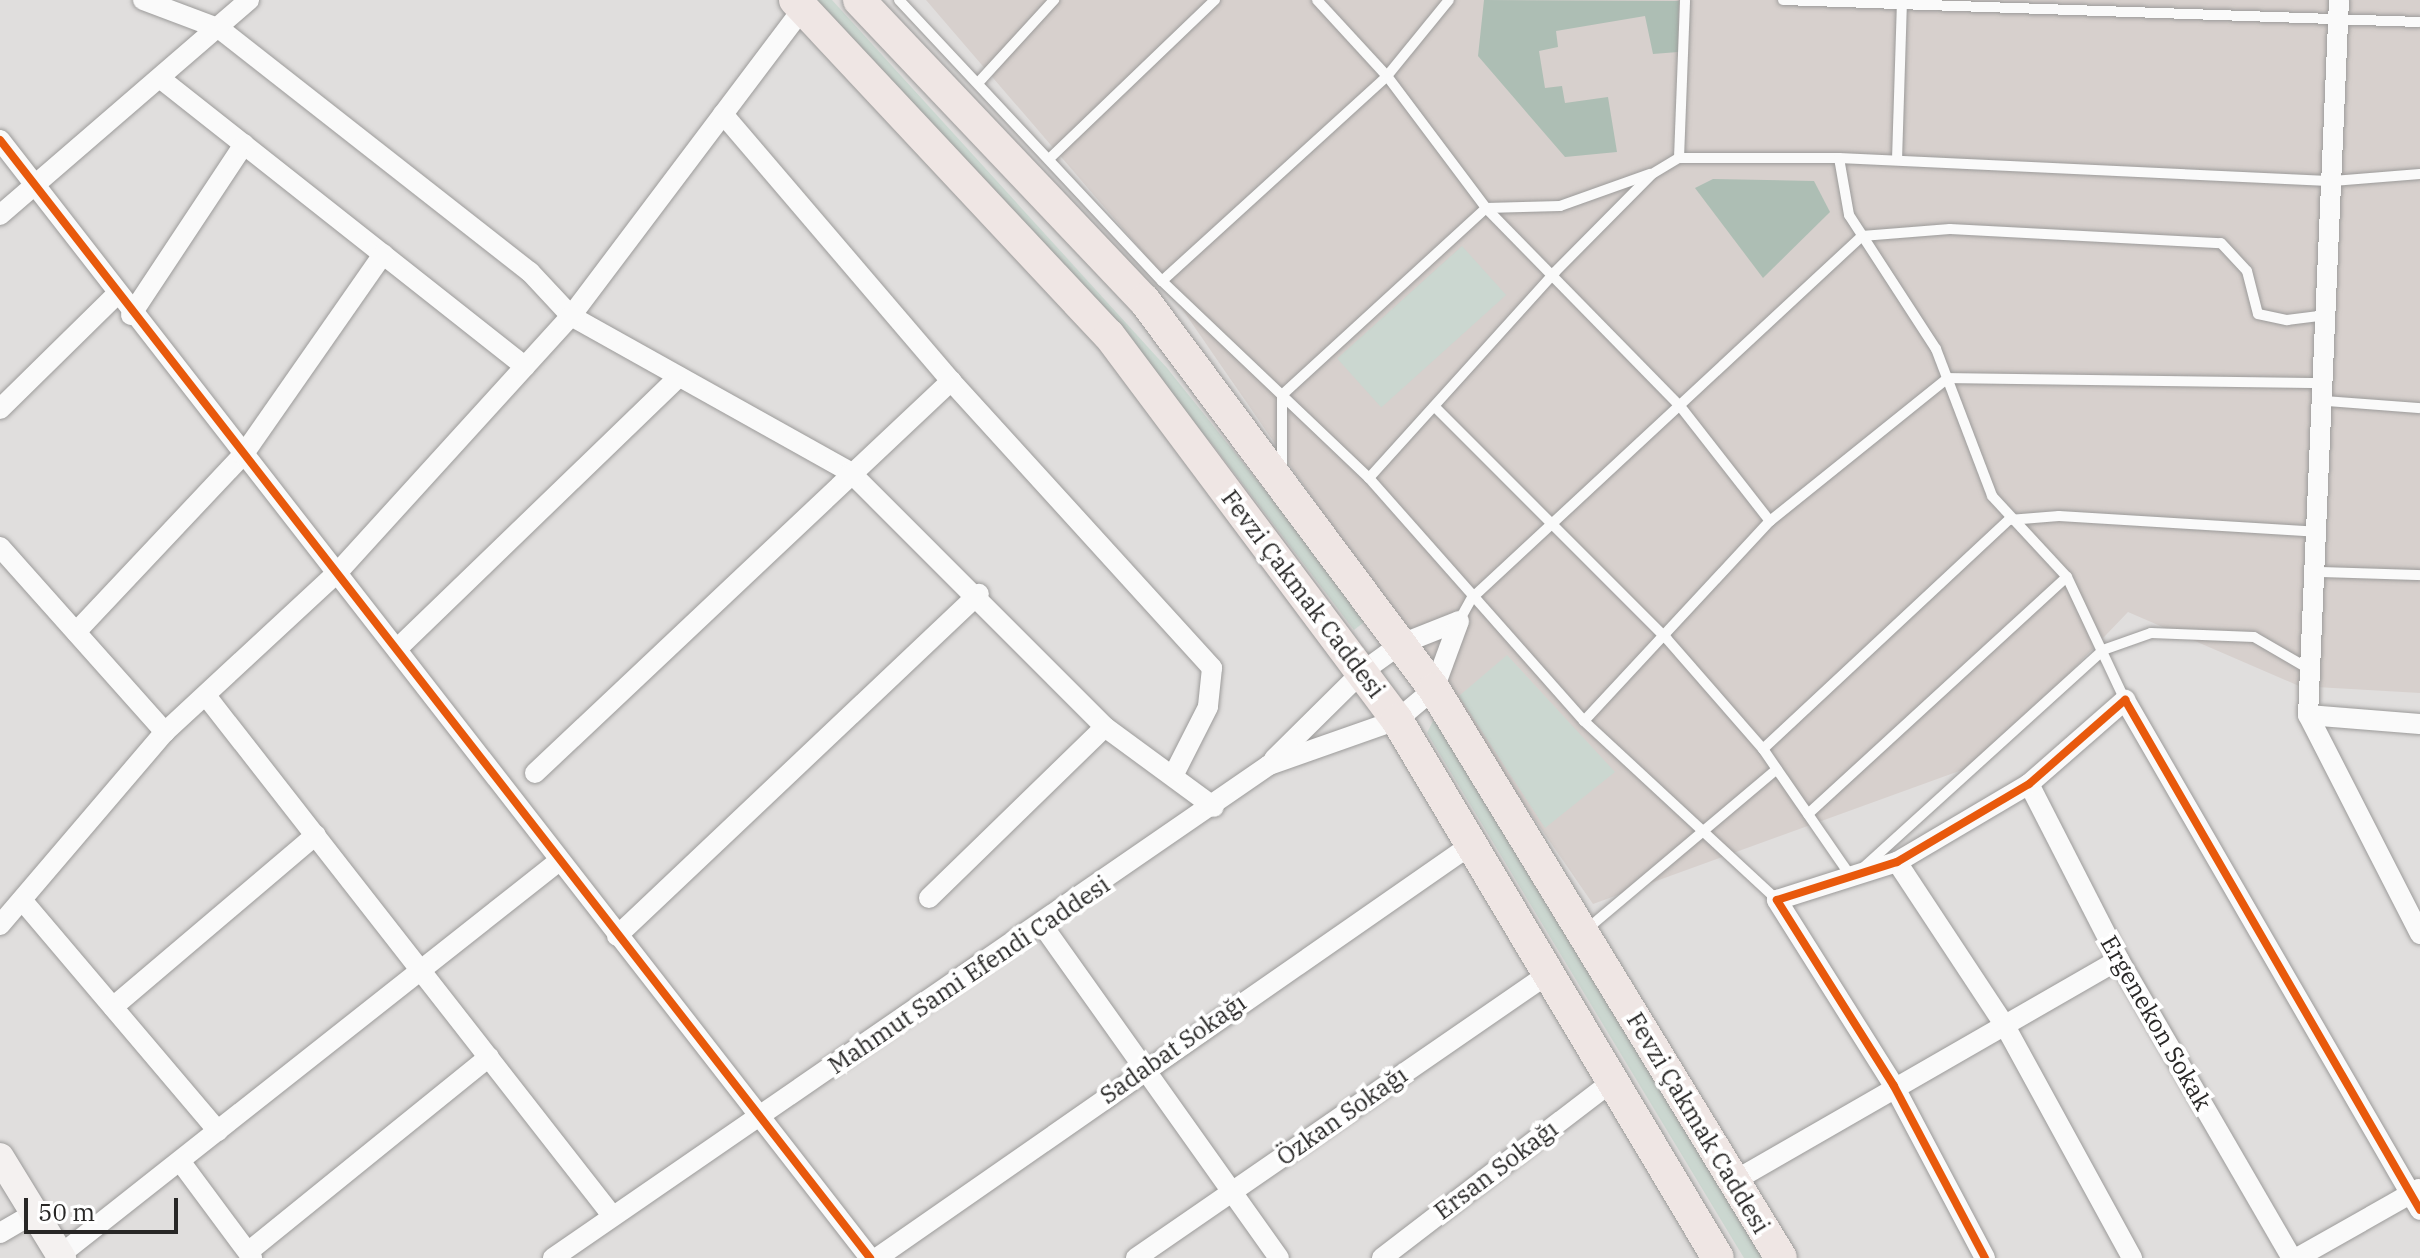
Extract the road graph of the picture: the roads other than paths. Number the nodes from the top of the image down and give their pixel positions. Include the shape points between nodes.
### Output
1 (143, 0) edge
2 (249, 0) edge
3 (859, 0) edge
4 (899, 0) edge
5 (1054, 0) edge
6 (1215, 0) edge
7 (1317, 0) edge
8 (1449, 0) edge
9 (1685, 0) edge
10 (1783, 0) edge
11 (1902, 2) edge
12 (799, 4) edge
13 (2339, 10) edge
14 (2420, 22) edge
15 (220, 29) junction
16 (1387, 76) junction
17 (161, 79) junction
18 (978, 83) junction
19 (723, 114) junction
20 (0, 140) edge
21 (244, 144) junction
22 (1679, 158) junction
23 (1839, 158) junction
24 (1049, 159) junction
25 (1897, 160) junction
26 (1652, 174) junction
27 (2420, 174) edge
28 (2333, 181) junction
29 (34, 184) junction
30 (1486, 208) junction
31 (0, 215) edge
32 (1862, 236) junction
33 (383, 254) junction
34 (1555, 272) junction
35 (1162, 281) junction
36 (116, 295) junction
37 (131, 315) junction
38 (2329, 315) junction
39 (571, 316) junction
40 (525, 366) junction
41 (679, 377) junction
42 (1948, 378) junction
43 (951, 381) junction
44 (2326, 392) junction
45 (1282, 395) junction
46 (1680, 406) junction
47 (1435, 407) junction
48 (2420, 408) edge
49 (0, 409) edge
50 (243, 455) junction
51 (850, 472) junction
52 (1369, 478) junction
53 (1282, 482) junction
54 (2009, 520) junction
55 (1770, 521) junction
56 (1553, 525) junction
57 (2319, 532) junction
58 (3, 556) edge
59 (338, 572) junction
60 (2318, 572) junction
61 (2420, 575) edge
62 (2067, 577) junction
63 (979, 594) junction
64 (1472, 598) junction
65 (1459, 621) junction
66 (76, 632) junction
67 (1667, 639) junction
68 (1401, 644) junction
69 (399, 647) junction
70 (2103, 650) junction
71 (2311, 670) junction
72 (1362, 672) junction
73 (1434, 689) junction
74 (207, 697) junction
75 (2125, 700) junction
76 (2308, 715) junction
77 (1397, 720) junction
78 (1584, 721) junction
79 (2420, 724) edge
80 (1105, 727) junction
81 (165, 732) junction
82 (1763, 749) junction
83 (1269, 765) junction
84 (1777, 769) junction
85 (535, 773) dead end
86 (1174, 774) junction
87 (2029, 784) junction
88 (1214, 807) junction
89 (1808, 814) junction
90 (1708, 833) junction
91 (316, 835) junction
92 (1472, 844) junction
93 (559, 861) junction
94 (1897, 862) junction
95 (1852, 878) junction
96 (929, 898) dead end
97 (22, 900) junction
98 (1777, 900) junction
99 (0, 925) edge
100 (1043, 926) junction
101 (1583, 933) junction
102 (2420, 934) edge
103 (617, 936) junction
104 (2119, 960) junction
105 (423, 971) junction
106 (1548, 974) junction
107 (113, 1007) junction
108 (2004, 1024) junction
109 (489, 1057) junction
110 (1143, 1069) junction
111 (1611, 1082) junction
112 (1894, 1086) junction
113 (760, 1117) junction
114 (218, 1131) junction
115 (0, 1157) edge
116 (180, 1161) junction
117 (1734, 1181) junction
118 (1230, 1194) junction
119 (2417, 1198) edge
120 (38, 1211) junction
121 (610, 1213) junction
122 (0, 1233) edge
123 (250, 1255) edge
124 (61, 1256) edge
125 (553, 1258) edge
126 (870, 1258) edge
127 (877, 1258) edge
128 (1136, 1258) edge
129 (1279, 1258) edge
130 (1382, 1258) edge
131 (1718, 1258) edge
132 (1781, 1258) edge
133 (1985, 1258) edge
134 (2132, 1258) edge
135 (2294, 1258) edge

1 - 15 street
2 - 15 street
3 - 53 main road, Fevzi Çakmak Caddesi via 1144,300
4 - 18 lane
5 - 18 lane
6 - 24 lane
7 - 16 lane
8 - 16 lane
9 - 22 lane
10 - 11 lane
11 - 13 lane
11 - 25 lane
12 - 19 street
12 - 72 main road, Fevzi Çakmak Caddesi via 1109,335
13 - 14 lane
13 - 28 street
15 - 17 street
15 - 39 street via 530,272
16 - 30 lane
16 - 35 lane
17 - 21 street
17 - 29 street
18 - 24 lane
19 - 39 street
19 - 43 street
20 - 29 street
21 - 33 street
21 - 37 street
22 - 23 lane
22 - 26 lane
23 - 25 lane
23 - 32 lane via 1838,182
24 - 35 lane
25 - 28 lane
26 - 30 lane via 1560,206
26 - 34 lane
27 - 28 lane
28 - 38 street
29 - 31 street
29 - 36 street
30 - 34 lane
30 - 45 lane
32 - 38 lane via 1950,229 2221,243 2247,271 2258,314 2287,320
32 - 42 lane
32 - 46 lane
33 - 40 street
33 - 50 street
34 - 46 lane
34 - 47 lane
35 - 45 lane
36 - 37 street
36 - 49 street
37 - 50 street
38 - 44 street
39 - 40 street
39 - 41 street
40 - 59 street
41 - 51 street
41 - 69 street
42 - 44 lane
42 - 54 lane via 1992,496
42 - 55 lane
43 - 51 street
43 - 86 street via 1212,668 1208,707
44 - 48 lane
44 - 57 street
45 - 52 lane
45 - 53 lane
46 - 55 lane
46 - 56 lane
47 - 52 lane
47 - 56 lane
50 - 59 street
50 - 66 street
51 - 63 street
51 - 85 street
52 - 64 lane
53 - 68 main road, Fevzi Çakmak Caddesi
54 - 57 lane via 2059,516
54 - 62 lane
54 - 82 lane
55 - 67 lane
56 - 64 lane
56 - 67 lane
57 - 60 street
58 - 66 street
59 - 69 street
59 - 74 street
60 - 61 lane
60 - 71 street
62 - 70 lane
62 - 89 lane
63 - 80 street
63 - 103 street
64 - 65 lane
64 - 78 lane
65 - 68 street
65 - 73 street
66 - 81 street
67 - 78 lane
67 - 82 lane
68 - 72 street
68 - 73 main road, Fevzi Çakmak Caddesi
69 - 93 street
70 - 71 lane via 2151,633 2254,637
70 - 75 lane
70 - 95 lane
71 - 76 street
72 - 77 main road, Fevzi Çakmak Caddesi
72 - 83 street
73 - 77 street
73 - 101 main road, Fevzi Çakmak Caddesi
74 - 81 street
74 - 91 street
75 - 87 street
75 - 119 street
76 - 79 street
76 - 102 street
77 - 83 street, Mahmut Sami Efendi Caddesi
77 - 92 main road, Fevzi Çakmak Caddesi
78 - 90 lane
80 - 86 street
80 - 96 street
81 - 97 street
82 - 84 lane
83 - 88 street, Mahmut Sami Efendi Caddesi
84 - 89 lane
84 - 90 lane
86 - 88 street
87 - 94 street
87 - 104 street, Ergenekon Sokak
88 - 100 street, Mahmut Sami Efendi Caddesi
89 - 95 lane
90 - 98 lane
90 - 101 lane
91 - 105 street
91 - 107 street
92 - 106 main road, Fevzi Çakmak Caddesi
92 - 110 street, Sadabat Sokağı
93 - 103 street
93 - 105 street
94 - 95 street
94 - 108 street
95 - 98 street
97 - 99 street
97 - 107 street
98 - 112 street
100 - 110 street
100 - 113 street, Mahmut Sami Efendi Caddesi
101 - 117 main road, Fevzi Çakmak Caddesi
103 - 113 street
104 - 108 street
104 - 135 street, Ergenekon Sokak
105 - 109 street
105 - 114 street
106 - 111 main road, Fevzi Çakmak Caddesi
106 - 118 street, Özkan Sokağı
107 - 114 street
108 - 112 street
108 - 134 street
109 - 121 street
109 - 123 street
110 - 118 street
110 - 127 street, Sadabat Sokağı
111 - 130 street, Ersan Sokağı
111 - 131 main road, Fevzi Çakmak Caddesi
112 - 117 street
112 - 133 street
113 - 121 street, Mahmut Sami Efendi Caddesi
113 - 126 street
114 - 116 street
115 - 120 street
116 - 123 street
116 - 124 street
117 - 132 main road, Fevzi Çakmak Caddesi
118 - 128 street, Özkan Sokağı
118 - 129 street
119 - 135 street
120 - 122 street
120 - 124 street
121 - 125 street, Mahmut Sami Efendi Caddesi

